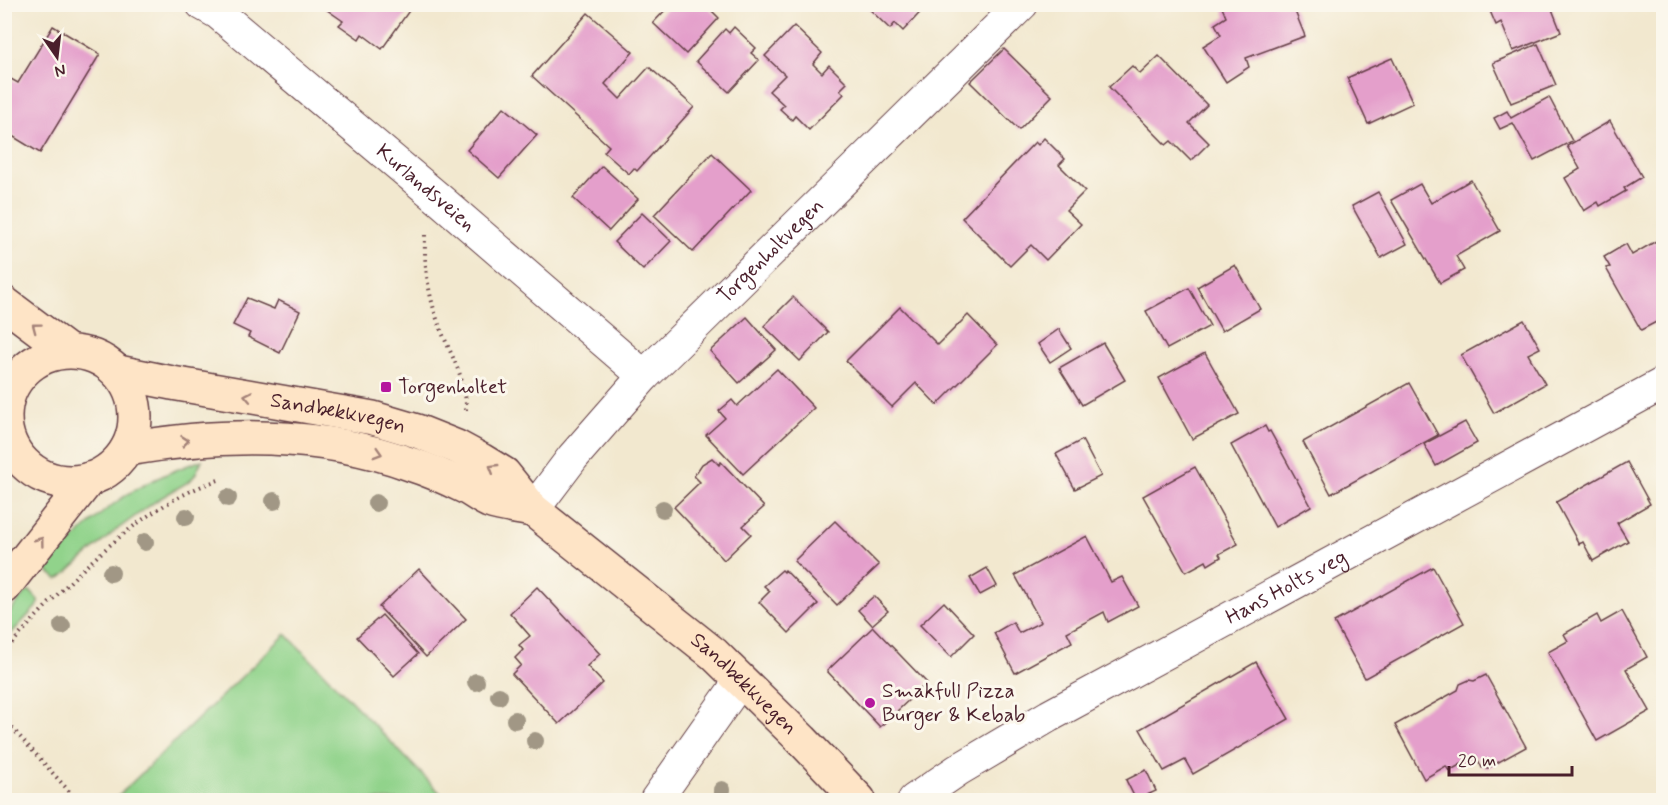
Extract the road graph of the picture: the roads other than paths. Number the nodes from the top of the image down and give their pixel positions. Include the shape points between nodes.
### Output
1 (202, 4) edge
2 (1022, 4) edge
3 (4, 303) edge
4 (68, 351) junction
5 (118, 372) junction
6 (644, 376) junction
7 (1664, 383) edge
8 (6, 399) edge
9 (127, 449) junction
10 (7, 451) edge
11 (89, 479) junction
12 (533, 510) junction
13 (4, 587) edge
14 (740, 681) junction
15 (656, 801) edge
16 (859, 801) edge
17 (914, 801) edge

1 - 6 street, Kurlandsveien via 218,13
2 - 6 street, Torgenholtvegen
4 -> 3 main road
4 - 5 main road via 95,356
4 - 8 main road via 36,361 23,372
5 - 9 main road via 135,409 134,430
12 -> 5 main road, Sandbekkvegen via 504,474 457,447 417,431 373,418
6 - 12 street, Torgenholtvegen via 573,457
7 - 17 street, Hans Holts veg via 1049,716
8 - 10 main road
9 - 11 main road via 111,468
9 -> 12 main road, Sandbekkvegen via 218,437 315,441 365,449 440,475 489,501
10 - 11 main road via 51,479
13 -> 11 main road
12 - 14 main road, Sandbekkvegen via 714,654
14 - 15 street
14 - 16 main road, Sandbekkvegen

